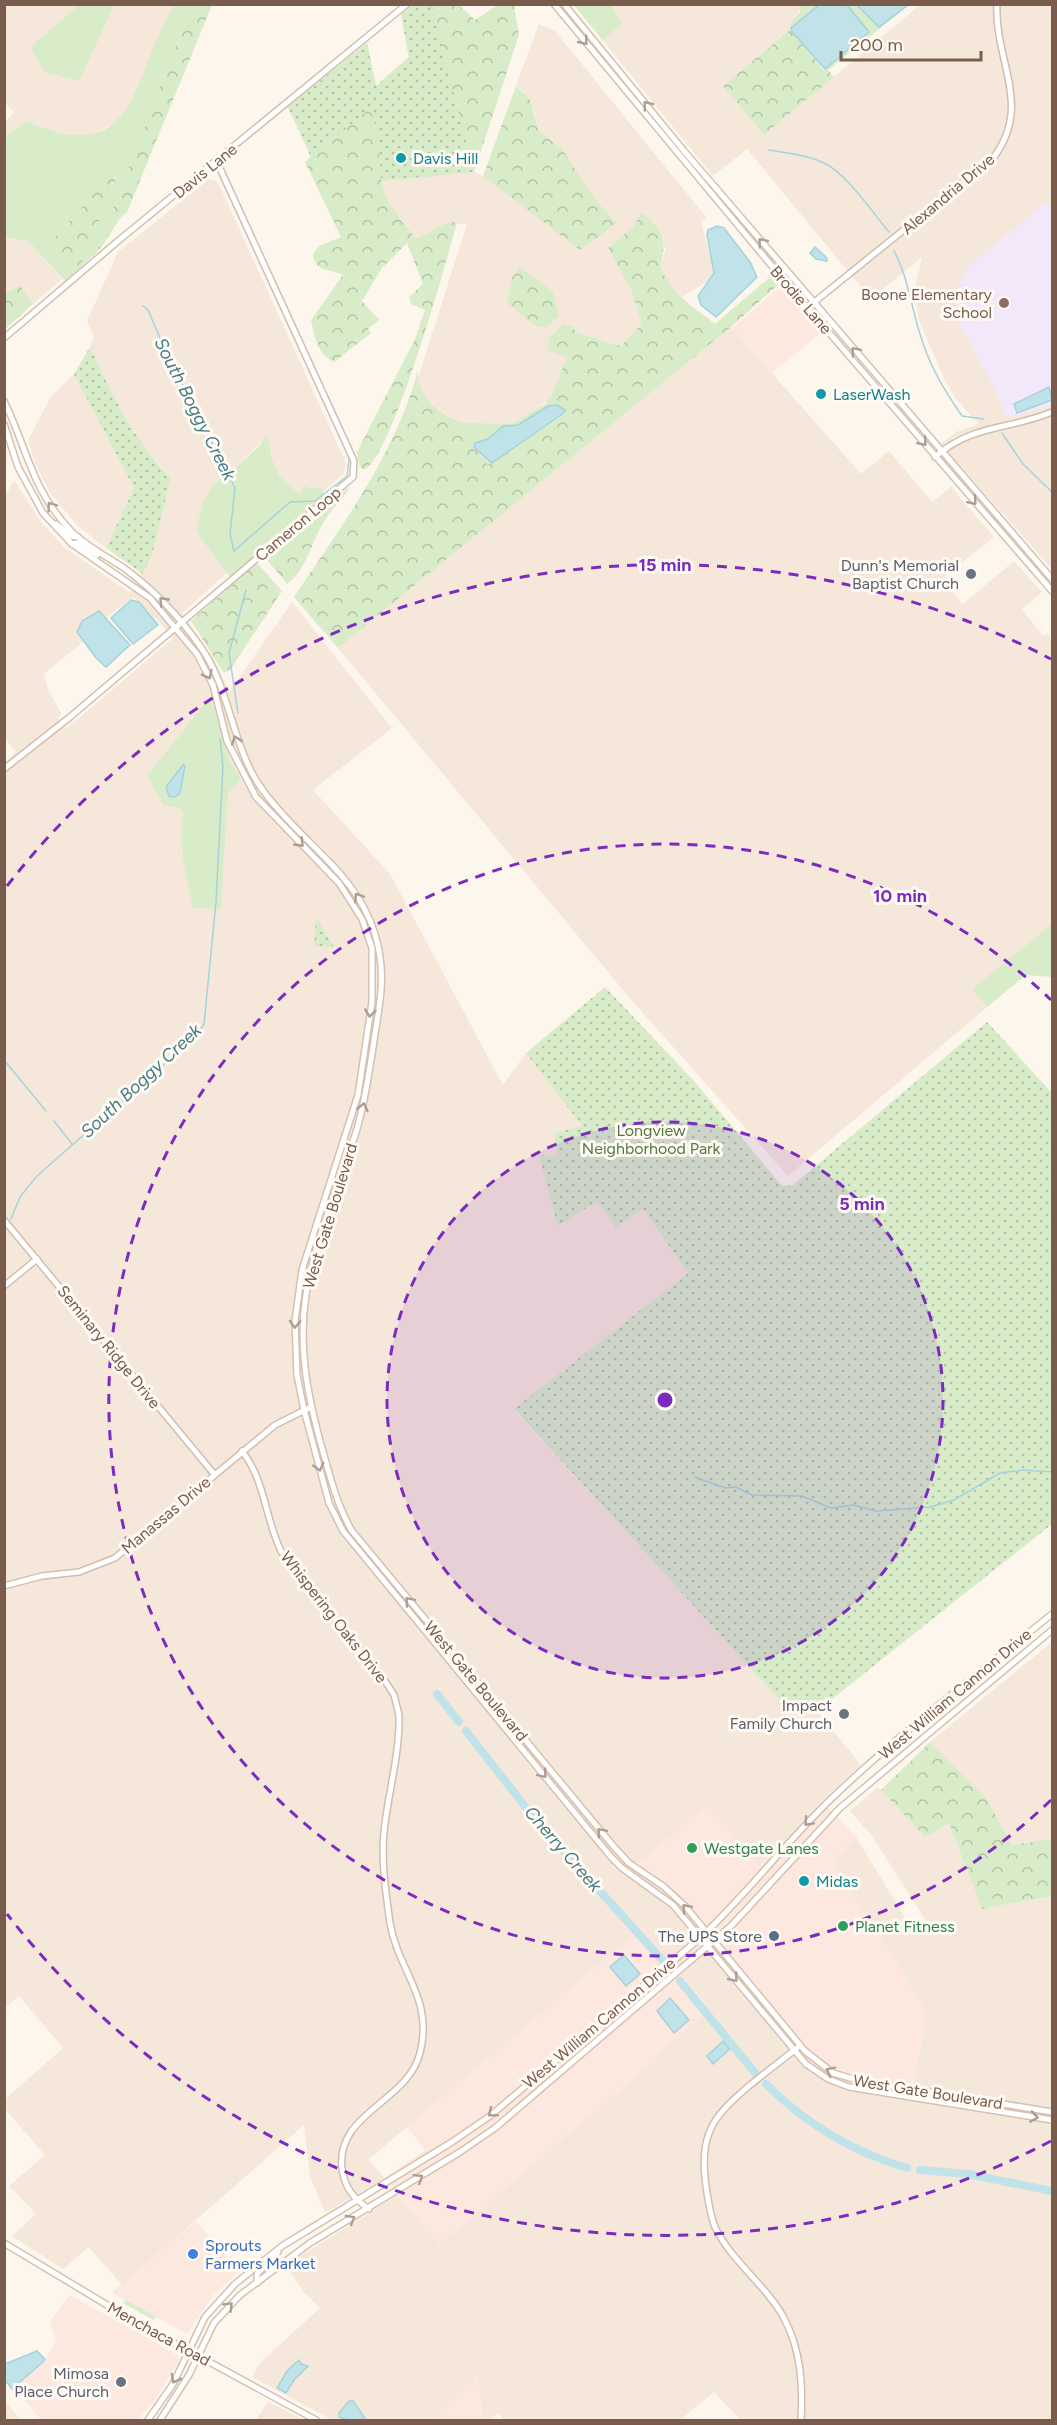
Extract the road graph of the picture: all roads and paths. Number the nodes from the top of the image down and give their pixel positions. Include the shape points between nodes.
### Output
1 (407, 4) edge
2 (554, 4) edge
3 (564, 4) edge
4 (997, 4) edge
5 (603, 52) junction
6 (597, 57) junction
7 (217, 162) junction
8 (814, 302) junction
9 (807, 308) junction
10 (4, 338) edge
11 (4, 401) edge
12 (1053, 412) edge
13 (4, 424) edge
14 (941, 452) junction
15 (935, 457) junction
16 (47, 518) junction
17 (78, 537) junction
18 (72, 544) junction
19 (109, 559) junction
20 (1053, 579) edge
21 (1053, 591) edge
22 (181, 622) junction
23 (175, 627) junction
24 (4, 768) edge
25 (4, 1220) edge
26 (37, 1259) junction
27 (4, 1286) edge
28 (311, 1407) junction
29 (304, 1410) junction
30 (242, 1451) junction
31 (214, 1474) junction
32 (4, 1586) edge
33 (1053, 1614) edge
34 (1053, 1630) edge
35 (759, 1876) junction
36 (770, 1884) junction
37 (706, 1932) junction
38 (700, 1938) junction
39 (714, 1942) junction
40 (708, 1947) junction
41 (766, 2004) junction
42 (760, 2010) junction
43 (800, 2045) junction
44 (794, 2050) junction
45 (537, 2076) junction
46 (545, 2086) junction
47 (1053, 2112) edge
48 (1053, 2120) edge
49 (357, 2200) junction
50 (369, 2209) junction
51 (4, 2243) edge
52 (282, 2246) junction
53 (257, 2283) junction
54 (188, 2350) junction
55 (198, 2355) junction
56 (148, 2421) edge
57 (160, 2421) edge
58 (316, 2421) edge
59 (801, 2421) edge

1 - 7 main road, Davis Lane
2 -> 6 main road, Brodie Lane
3 - 5 main road, Brodie Lane
4 - 8 main road, Alexandria Drive via 1012,107 1002,146 994,157
5 - 6 main road
8 -> 5 main road, Brodie Lane
6 - 9 main road, Brodie Lane
7 - 10 main road, Davis Lane
7 - 22 main road, Cameron Loop via 355,469 347,483
8 - 9 main road, Alexandria Drive
14 -> 8 main road, Brodie Lane
9 -> 15 main road, Brodie Lane
17 -> 11 main road, West Gate Boulevard via 51,508 32,475
12 - 14 main road via 968,434
13 - 16 main road, West Gate Boulevard via 18,467
14 - 15 main road
14 - 20 main road, Brodie Lane
15 -> 21 main road, Brodie Lane
16 - 17 main road
16 - 18 main road, West Gate Boulevard
17 - 19 main road, West Gate Boulevard
18 - 19 main road via 78,543
18 - 23 main road, West Gate Boulevard via 138,589
22 -> 19 main road, West Gate Boulevard via 147,586
22 - 23 main road, Cameron Loop
28 -> 22 main road, West Gate Boulevard via 303,1350 306,1295 319,1240 365,1096 382,985 380,957 372,925 354,890 271,801 252,775 232,729 219,679
23 - 24 main road, Cameron Loop
23 -> 29 main road, West Gate Boulevard via 207,672 227,741 246,781 256,797 352,900 367,928 372,948 372,1002 358,1095 298,1294 294,1351
25 - 26 main road, Seminary Ridge Drive
26 - 27 main road
26 - 31 main road, Seminary Ridge Drive
28 - 29 main road, Manassas Drive
37 -> 28 main road, West Gate Boulevard via 675,1896 615,1848 352,1531 338,1504
29 - 30 main road, Manassas Drive via 275,1425
29 -> 38 main road, West Gate Boulevard via 329,1503 352,1545 611,1857 670,1902
30 - 31 main road, Manassas Drive
30 - 49 main road, Whispering Oaks Drive via 258,1476 282,1553 387,1684 399,1715 383,1846 390,1922 418,1995 422,2042 412,2072 354,2127 346,2141 343,2172 349,2191
31 - 32 main road, Manassas Drive via 115,1558 79,1572
33 -> 35 main road, West William Cannon Drive via 859,1773
34 - 36 main road, West William Cannon Drive via 849,1801
35 - 36 main road
35 - 37 main road, West William Cannon Drive
36 - 39 main road, West William Cannon Drive
37 - 38 main road, West William Cannon Drive
37 - 39 main road, West Gate Boulevard
38 - 40 main road, West Gate Boulevard
38 - 45 main road, West William Cannon Drive
39 - 40 main road, West William Cannon Drive
39 - 41 main road, West Gate Boulevard
40 -> 42 main road, West Gate Boulevard
40 - 46 main road, West William Cannon Drive
41 - 42 main road
41 - 43 main road, West Gate Boulevard
42 - 44 main road, West Gate Boulevard
43 - 44 main road
47 -> 43 main road, West Gate Boulevard via 845,2078 820,2066
44 -> 48 main road, West Gate Boulevard via 815,2071 849,2087
44 - 59 main road via 718,2116 705,2141 704,2159 708,2202 716,2229 769,2295 794,2342 802,2376
45 - 46 main road
45 -> 49 main road, West William Cannon Drive via 470,2130
50 -> 46 main road, West William Cannon Drive via 474,2143
49 - 50 main road, Whispering Oaks Drive
49 - 52 main road, West William Cannon Drive
53 -> 50 main road, West William Cannon Drive via 310,2243
51 - 54 main road, Menchaca Road via 58,2278
52 - 53 main road via 257,2274
52 - 54 main road, West William Cannon Drive via 217,2302
55 -> 53 main road, West William Cannon Drive via 224,2310
54 - 55 main road, Menchaca Road
54 -> 56 main road, West William Cannon Drive via 173,2384
55 - 57 main road, West William Cannon Drive
55 - 58 main road, Menchaca Road

